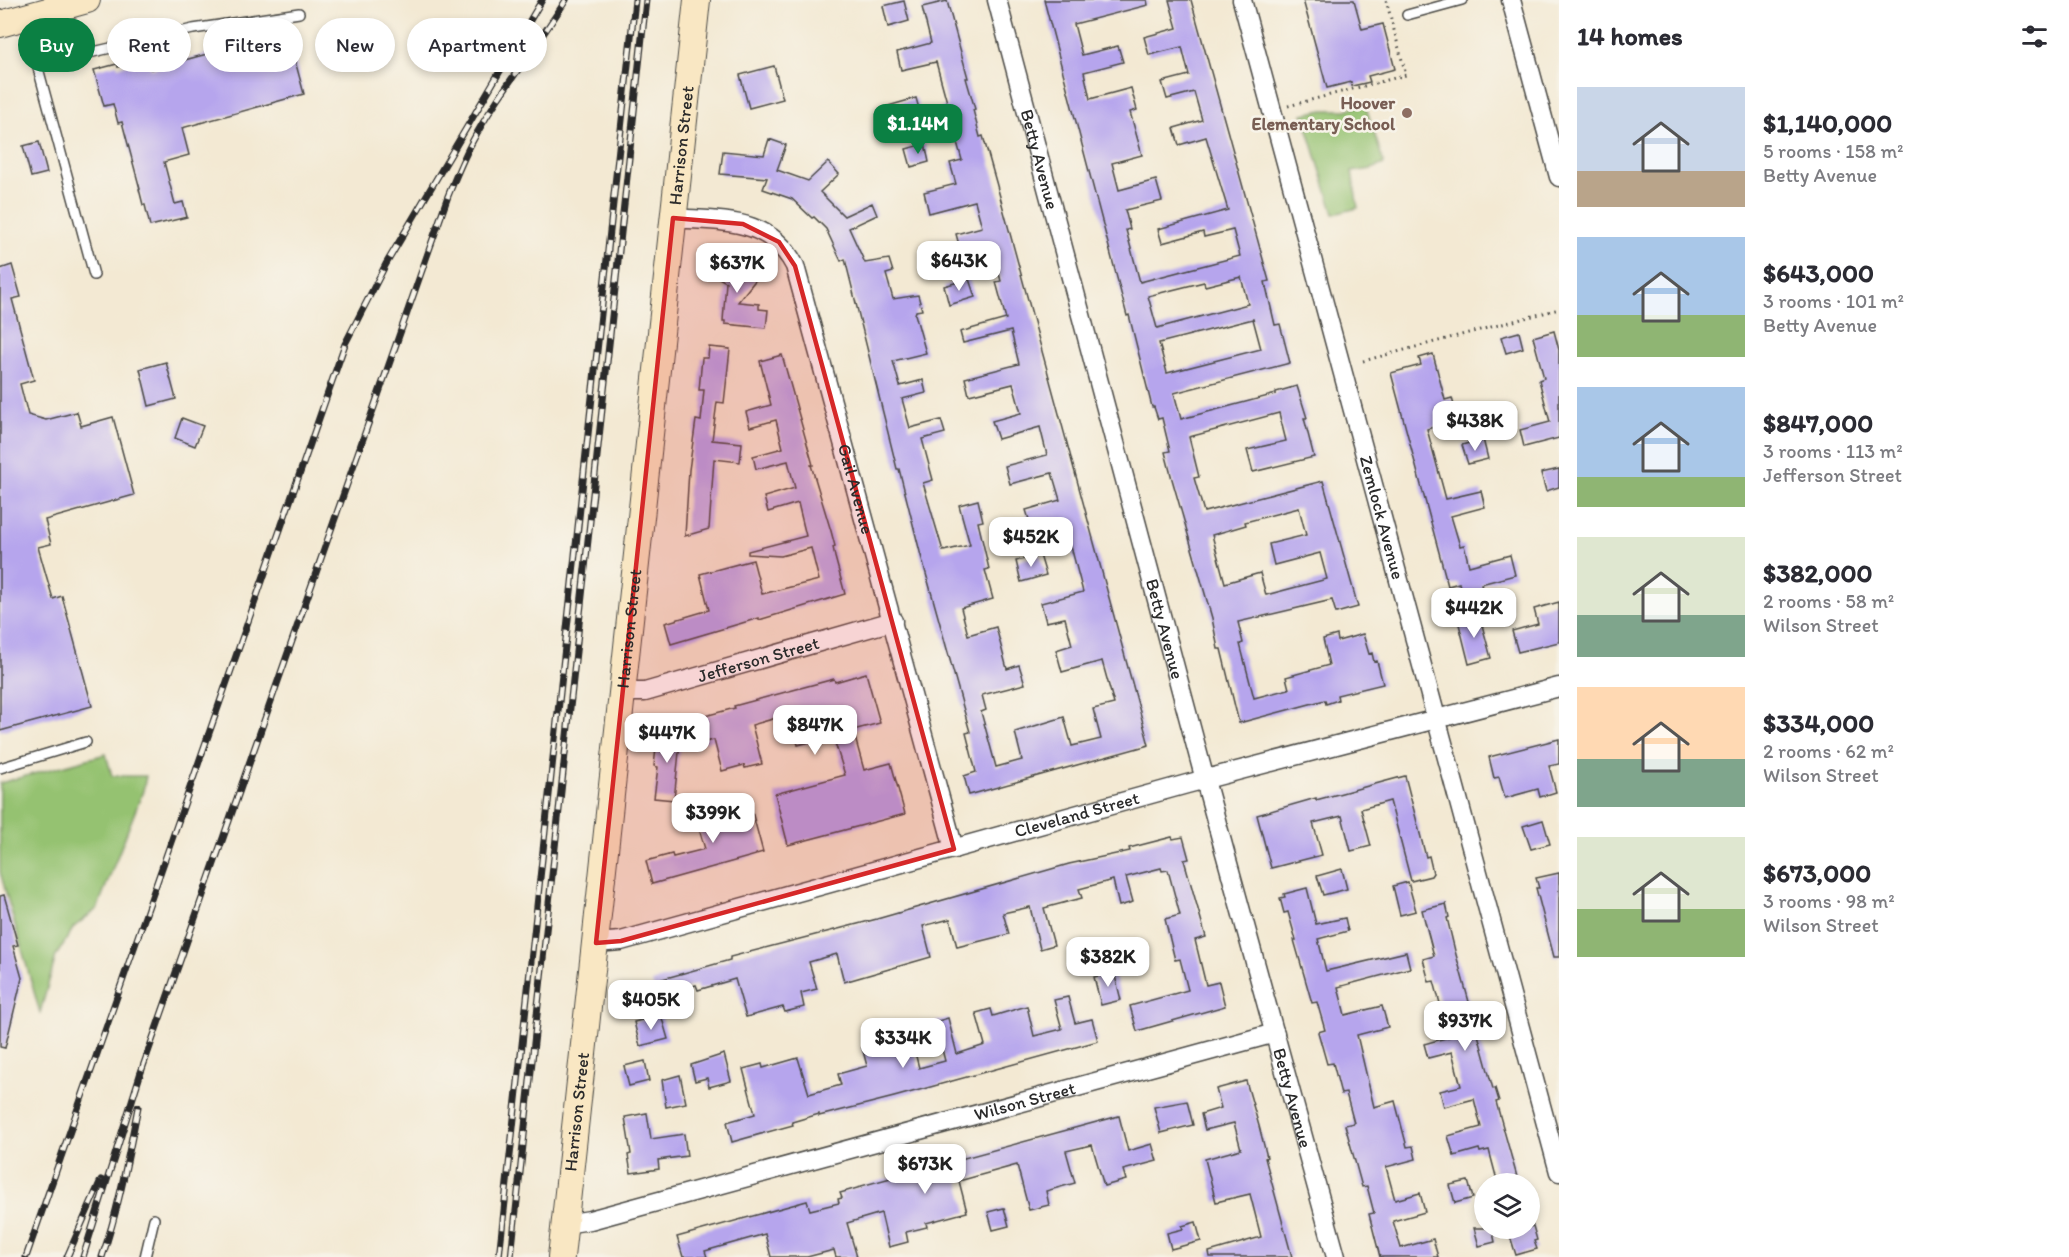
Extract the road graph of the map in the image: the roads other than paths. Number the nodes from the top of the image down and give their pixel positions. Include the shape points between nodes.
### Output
1 (87, 0) edge
2 (698, 0) edge
3 (997, 0) edge
4 (1242, 0) edge
5 (1462, 0) edge
6 (1511, 0) edge
7 (299, 13) dead end
8 (1407, 15) dead end
9 (24, 17) joint
10 (0, 24) edge
11 (95, 52) edge
12 (40, 72) edge
13 (1559, 177) edge
14 (673, 218) junction
15 (94, 275) dead end
16 (893, 621) junction
17 (1559, 687) edge
18 (622, 692) junction
19 (1436, 720) junction
20 (87, 742) dead end
21 (0, 768) edge
22 (1205, 780) junction
23 (954, 849) junction
24 (596, 943) junction
25 (1275, 1033) junction
26 (1559, 1172) edge
27 (154, 1219) dead end
28 (565, 1224) junction
29 (145, 1257) edge
30 (561, 1257) edge
31 (1336, 1257) edge

1 - 9 main road
2 - 14 main road, Harrison Street
3 - 22 street, Betty Avenue
4 - 19 street, Zemlock Avenue
5 - 8 lane
6 - 13 street
7 - 11 lane via 192,29
9 - 10 main road
12 - 15 lane
14 - 16 street, Gail Avenue via 756,227 788,253 795,266
14 - 18 main road, Harrison Street
16 - 18 street, Jefferson Street via 645,692
16 - 23 street, Gail Avenue
17 - 19 street, Cleveland Street
18 - 24 main road, Harrison Street
19 - 22 street, Cleveland Street
19 - 26 street, Zemlock Avenue
20 - 21 lane
22 - 23 street, Cleveland Street
22 - 25 street, Betty Avenue
23 - 24 street, Cleveland Street via 621,941
24 - 28 main road, Harrison Street
25 - 28 street, Wilson Street
25 - 31 street, Betty Avenue
27 - 29 lane
28 - 30 main road, Harrison Street

